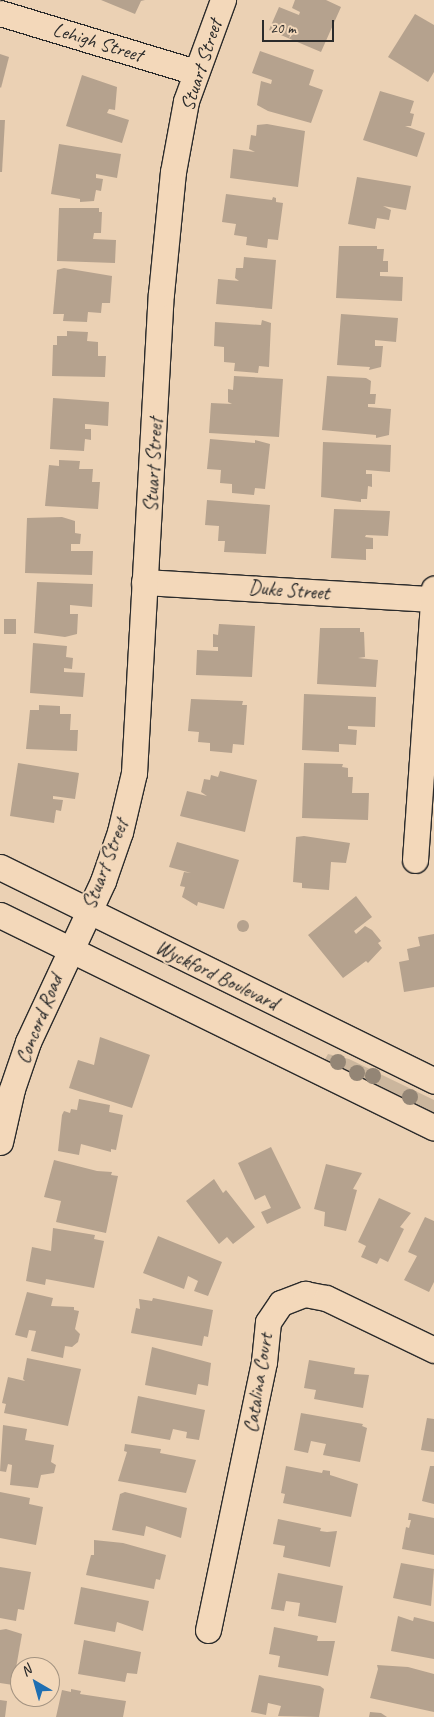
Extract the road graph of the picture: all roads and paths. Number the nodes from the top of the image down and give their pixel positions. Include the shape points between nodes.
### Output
1 (223, 0) edge
2 (0, 13) edge
3 (195, 72) junction
4 (144, 582) junction
5 (434, 594) edge
6 (415, 860) dead end
7 (0, 867) edge
8 (0, 914) edge
9 (79, 929) junction
10 (434, 1081) edge
11 (434, 1128) edge
12 (0, 1142) edge
13 (434, 1350) edge
14 (208, 1630) dead end

1 - 3 street, Stuart Street
2 - 3 street, Lehigh Street
3 - 4 street, Stuart Street via 186,101 173,172 161,294
4 - 5 street, Duke Street
4 - 9 street, Stuart Street via 134,773 120,832 103,881
5 - 6 street
7 - 9 street, Wyckford Boulevard
8 - 9 street, Wyckford Boulevard
9 - 10 street, Wyckford Boulevard
9 - 11 street, Wyckford Boulevard
9 - 12 street, Concord Road via 28,1042 12,1089
13 - 14 street, Catalina Court via 326,1298 305,1294 281,1303 268,1322 257,1399

